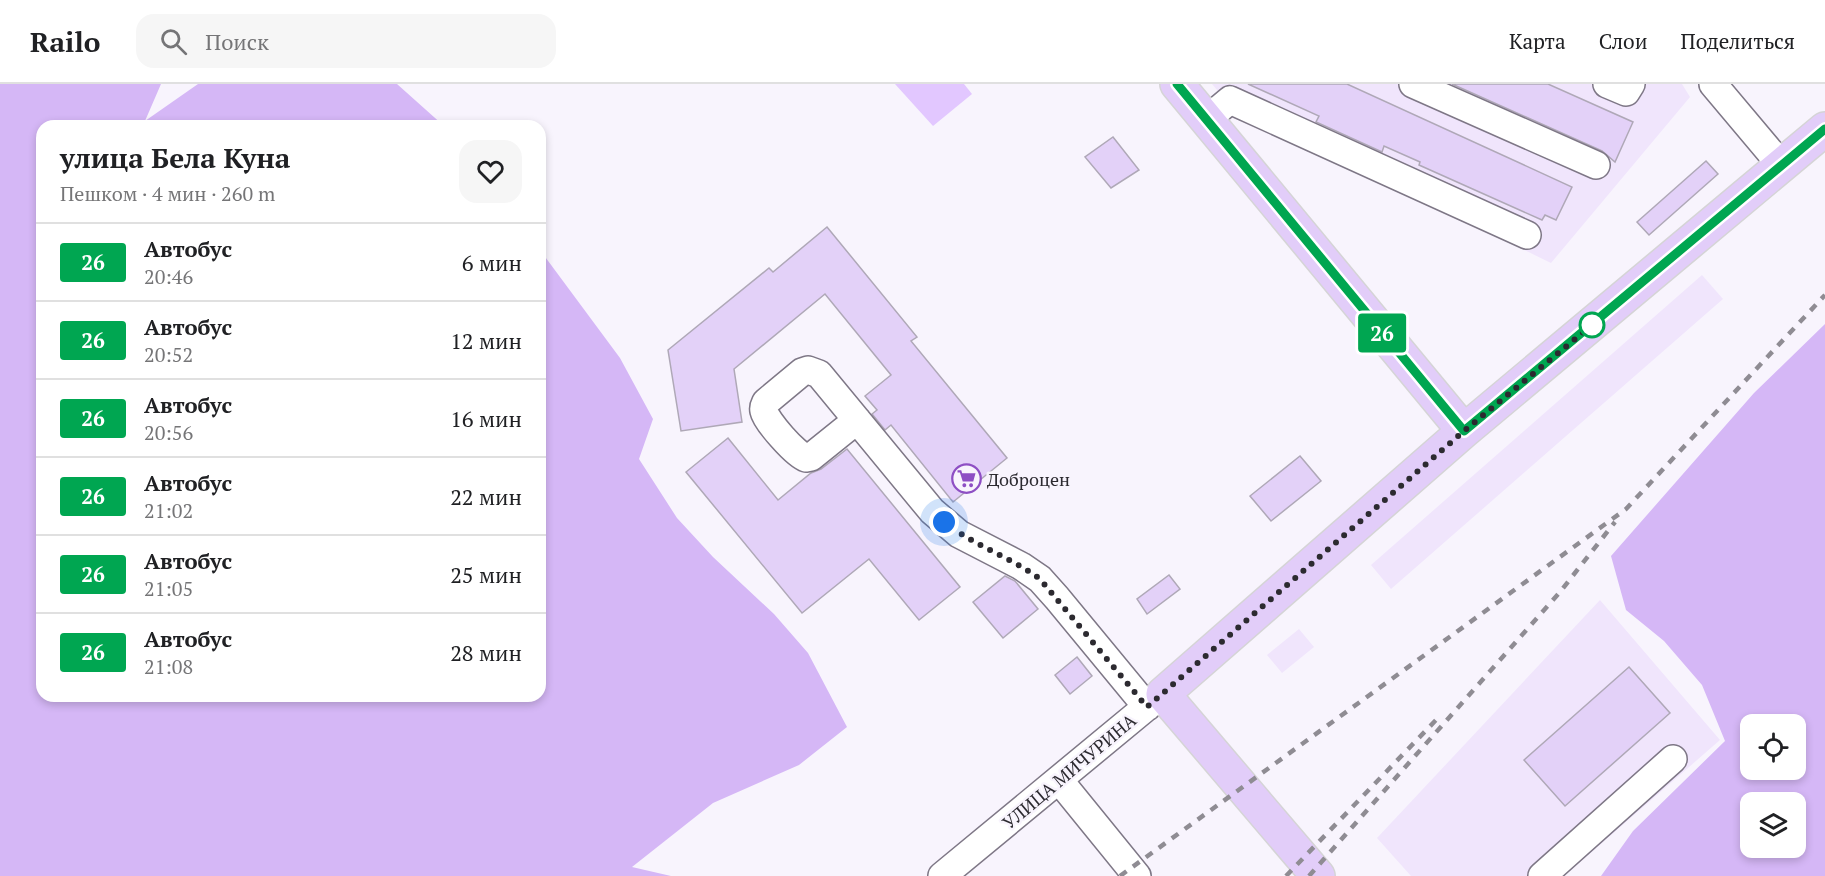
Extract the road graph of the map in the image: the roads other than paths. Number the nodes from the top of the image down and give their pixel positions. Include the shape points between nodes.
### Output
1 (1177, 84) edge
2 (1413, 84) edge
3 (1607, 84) edge
4 (1631, 84) edge
5 (1713, 84) edge
6 (1206, 120) junction
7 (1825, 129) edge
8 (1596, 165) dead end
9 (1782, 166) junction
10 (1527, 236) dead end
11 (857, 420) dead end
12 (1464, 431) junction
13 (1155, 700) junction
14 (1673, 759) dead end
15 (1059, 780) junction
16 (942, 876) edge
17 (1137, 876) edge
18 (1318, 876) edge
19 (1542, 876) edge

1 - 6 main road
2 - 8 street
3 - 4 street via 1626,92
5 - 9 street
6 - 10 street via 1230,100
6 - 12 main road
7 - 9 main road, УЛИЦА МИЧУРИНА
9 - 12 main road, УЛИЦА МИЧУРИНА
11 - 13 street via 944,522 1031,573 1050,589
12 - 13 main road, УЛИЦА МИЧУРИНА
13 - 15 street, УЛИЦА МИЧУРИНА
13 - 18 main road
14 - 19 street
15 - 16 street, УЛИЦА МИЧУРИНА
15 - 17 street

